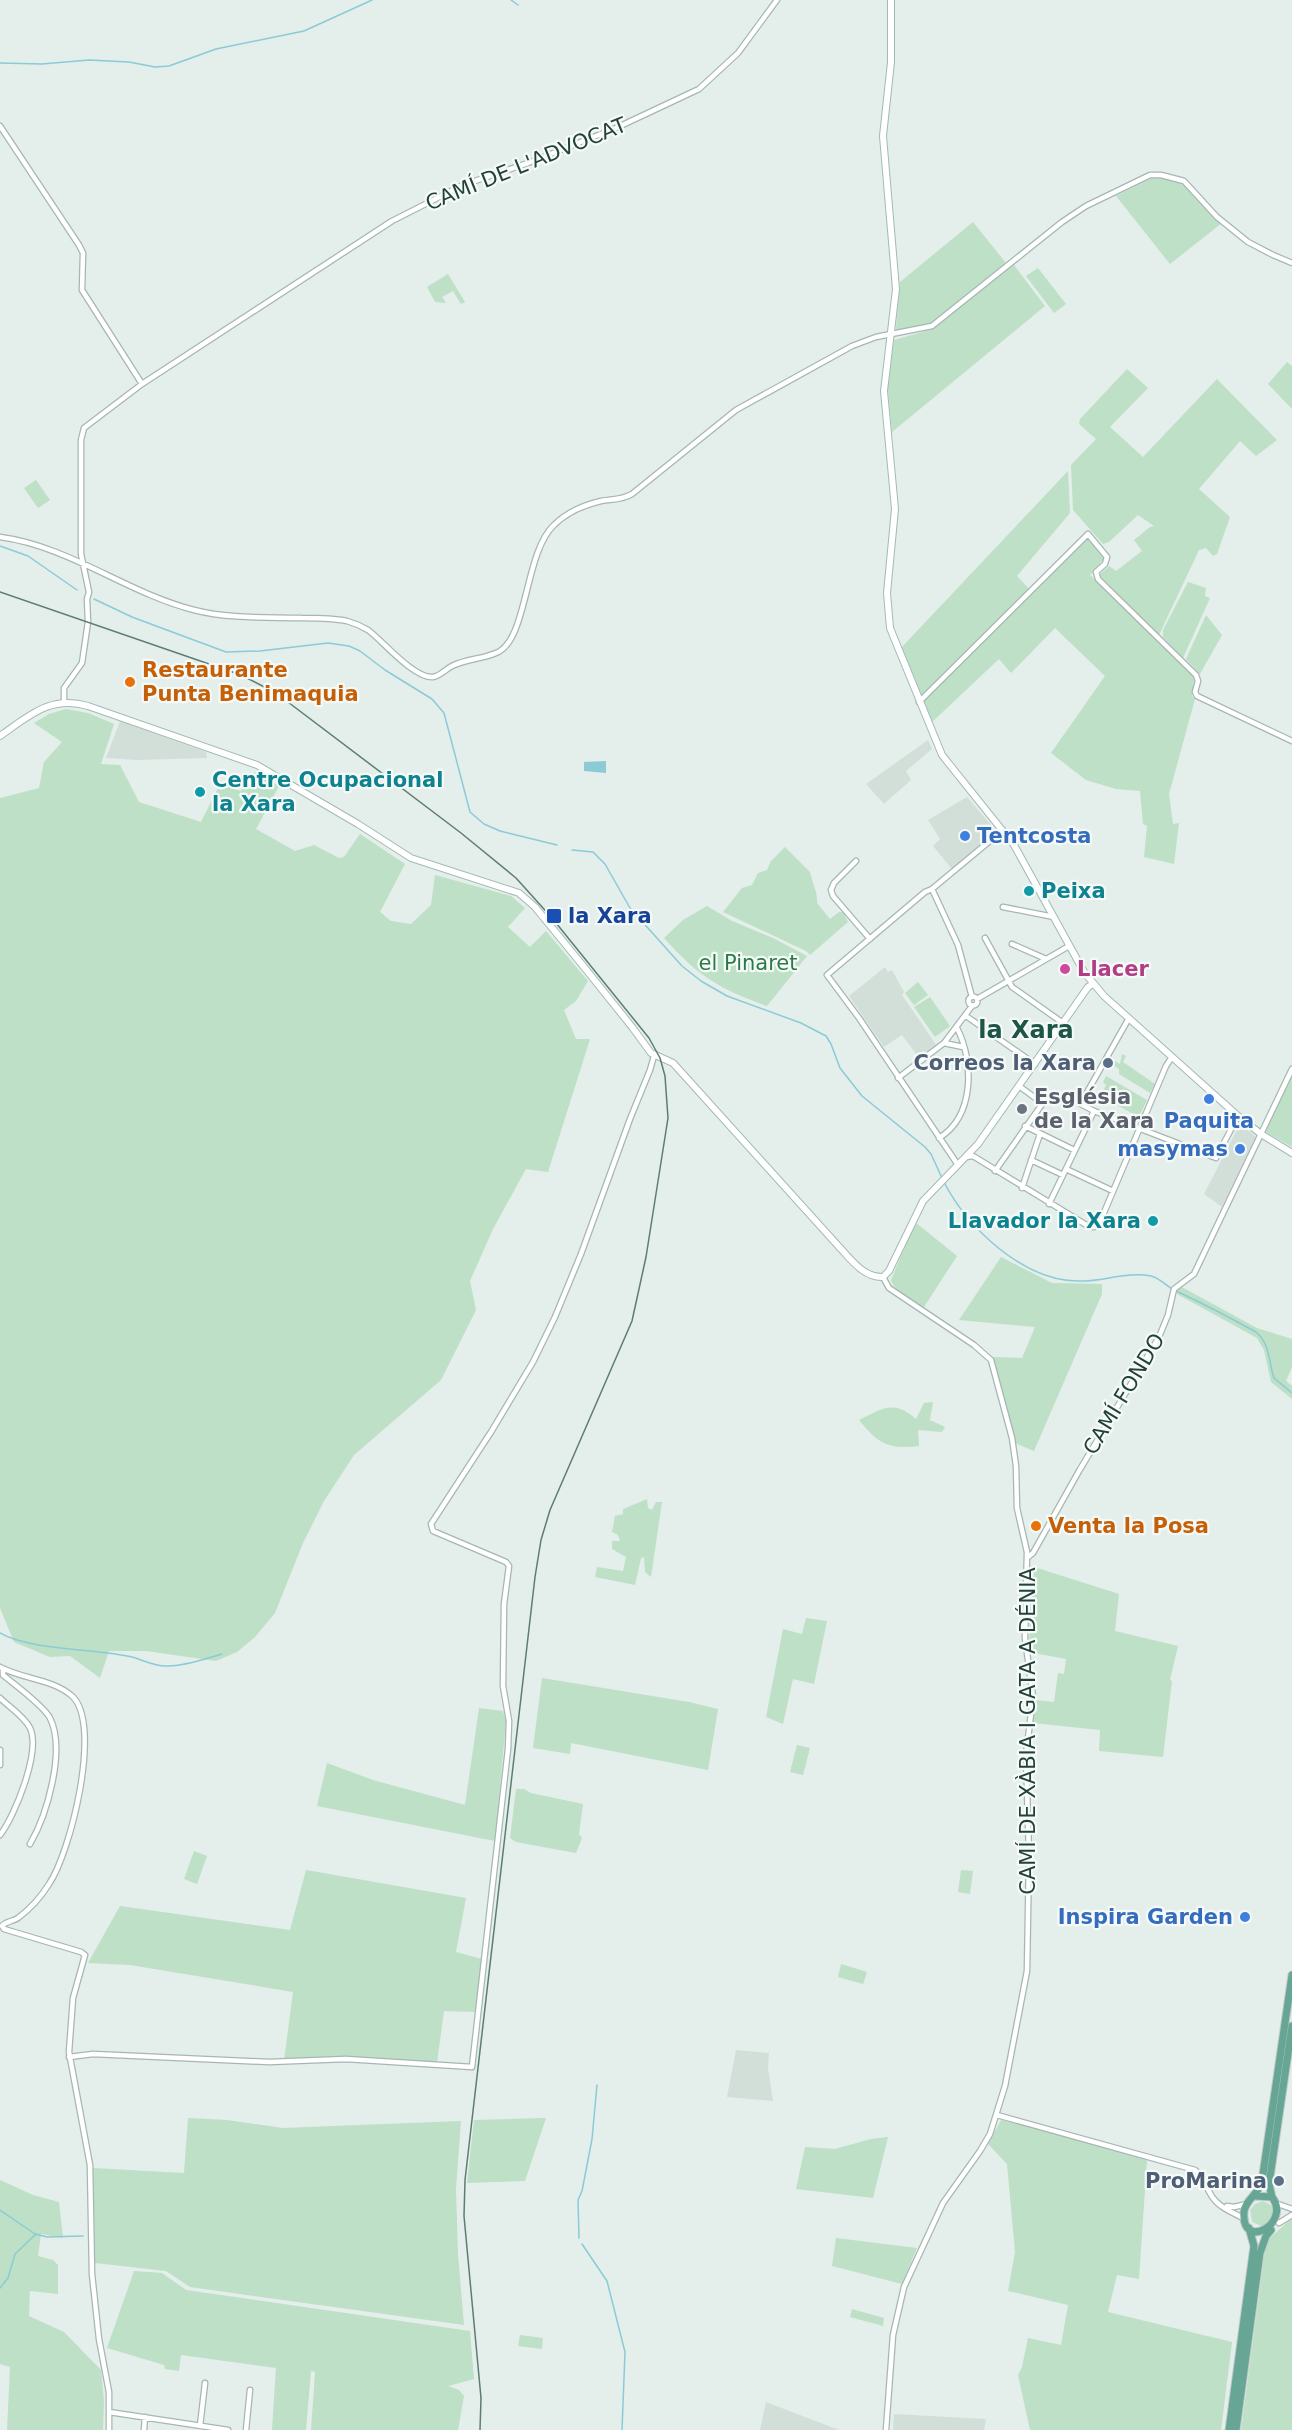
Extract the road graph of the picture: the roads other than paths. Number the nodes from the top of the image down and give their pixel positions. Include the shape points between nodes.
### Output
1 (777, 0) edge
2 (891, 0) edge
3 (0, 126) edge
4 (1292, 263) edge
5 (891, 335) junction
6 (142, 384) junction
7 (0, 537) edge
8 (82, 563) junction
9 (64, 701) junction
10 (919, 702) junction
11 (0, 736) edge
12 (1292, 741) edge
13 (1003, 830) junction
14 (856, 861) dead end
15 (932, 889) junction
16 (1003, 907) dead end
17 (1054, 917) junction
18 (986, 938) dead end
19 (870, 939) junction
20 (1012, 944) dead end
21 (1069, 946) junction
22 (1046, 959) junction
23 (1010, 980) junction
24 (1093, 984) junction
25 (975, 998) junction
26 (966, 1016) junction
27 (1129, 1018) junction
28 (1063, 1023) junction
29 (957, 1028) junction
30 (944, 1043) junction
31 (963, 1047) junction
32 (654, 1056) junction
33 (1172, 1058) junction
34 (1035, 1064) junction
35 (1292, 1069) edge
36 (898, 1078) junction
37 (1019, 1086) junction
38 (1045, 1100) junction
39 (1081, 1103) junction
40 (1094, 1111) junction
41 (1238, 1116) junction
42 (1024, 1126) junction
43 (1139, 1128) junction
44 (1040, 1134) junction
45 (1261, 1134) junction
46 (939, 1138) junction
47 (974, 1149) junction
48 (1074, 1150) junction
49 (1292, 1153) edge
50 (966, 1157) junction
51 (974, 1157) junction
52 (1031, 1160) junction
53 (958, 1165) junction
54 (1066, 1168) junction
55 (995, 1171) junction
56 (1063, 1175) junction
57 (1022, 1188) junction
58 (1113, 1191) junction
59 (1049, 1204) junction
60 (883, 1277) junction
61 (1028, 1557) junction
62 (2, 1668) edge
63 (0, 1698) edge
64 (0, 1750) edge
65 (0, 1765) edge
66 (0, 1835) edge
67 (30, 1844) dead end
68 (1292, 1975) edge
69 (1292, 2026) edge
70 (69, 2057) junction
71 (997, 2115) junction
72 (1256, 2196) junction
73 (1272, 2197) junction
74 (1247, 2204) junction
75 (1278, 2204) junction
76 (1221, 2206) junction
77 (1292, 2209) edge
78 (1292, 2215) edge
79 (1246, 2222) junction
80 (1279, 2223) junction
81 (1271, 2230) junction
82 (205, 2383) dead end
83 (250, 2390) dead end
84 (110, 2412) junction
85 (145, 2417) junction
86 (200, 2426) junction
87 (109, 2430) edge
88 (144, 2430) edge
89 (228, 2430) edge
90 (246, 2430) edge
91 (886, 2430) edge
92 (1229, 2430) edge
93 (1236, 2430) edge

1 - 6 street, CAMÍ DE L'ADVOCAT via 738,53 699,89 616,128 463,185 392,221
2 - 5 main road via 891,62 883,136 896,280
3 - 6 street via 79,245 83,253 82,290
4 - 5 street via 1248,242 1217,217 1184,181 1150,176 1086,206 1062,222 932,326
5 - 8 street via 838,352 736,410 624,499 600,501 572,510 541,541 509,644 498,653 451,666 436,677 401,661 368,630 347,621 205,613 153,597
5 - 10 main road via 884,391 895,509 887,610 892,635
6 - 8 street, CAMÍ DE L'ADVOCAT via 81,432
7 - 8 street via 29,543
8 - 9 street via 89,592 88,622 80,669 64,688
9 - 11 main road via 41,709
9 - 32 main road via 88,705 257,765 411,858 519,893 540,913
10 - 12 street via 1088,534 1107,557 1096,572 1098,579 1196,675 1196,695
10 - 13 main road via 942,755
13 - 15 street
13 - 17 main road
14 - 19 street via 831,890
15 - 19 street
15 - 25 street via 958,945
16 - 17 street
17 - 21 main road
18 - 23 street
19 - 36 street via 827,975
20 - 22 street
21 - 22 street
21 - 24 main road
22 - 23 street
23 - 25 street
23 - 28 street via 1012,987
24 - 27 main road
24 - 28 main road
25 - 26 street via 968,1001 972,1006
26 - 29 street
26 - 34 street
27 - 33 main road
27 - 39 street
28 - 34 main road
29 - 30 street
29 - 31 street
30 - 31 street
30 - 36 street
31 - 46 street via 967,1099 953,1125
32 - 60 main road via 673,1064 852,1260 870,1275
32 - 70 street via 555,1317 533,1362 431,1524 433,1531 509,1566 504,1604 503,1686 509,1721 508,1749 472,2067 345,2059 269,2062 85,2054
33 - 41 main road
33 - 43 street
34 - 37 main road
35 - 45 street, CAMÍ FONDO
36 - 46 street
37 - 38 street via 1038,1100
37 - 47 main road
38 - 39 street
38 - 42 street
39 - 40 street
40 - 43 street
40 - 48 street
41 - 43 street via 1216,1158
41 - 45 main road
42 - 44 street
42 - 55 street
43 - 58 street
44 - 48 street
44 - 52 street
45 - 49 main road
45 - 61 street, CAMÍ FONDO via 1194,1274 1174,1289 1159,1337
46 - 53 street
47 - 50 main road
47 - 51 main road
48 - 54 street
50 - 51 street
50 - 53 main road
51 - 55 street
52 - 56 street
52 - 57 street
53 - 60 main road via 919,1207 894,1264
54 - 56 street
54 - 58 street
55 - 57 street
56 - 59 street
57 - 59 street
58 - 59 street via 1100,1222 1092,1227
60 - 61 street, CAMÍ DE XÀBIA I GATA A DÉNIA via 889,1288 991,1360 1012,1438 1017,1508
61 - 71 street, CAMÍ DE XÀBIA I GATA A DÉNIA via 1025,1638 1033,1697 1026,1755 1027,1971
62 - 67 street via 3,1674 49,1716 55,1733 51,1786
62 - 70 street via 71,1695 79,1708 84,1739 78,1807 59,1866 42,1894 16,1919 4,1923 3,1928 84,1954 73,1998
63 - 66 street via 28,1725 33,1738 23,1790
64 - 65 street
68 - 72 main road via 1262,2181
69 - 73 main road via 1269,2184
70 - 84 street via 90,2165 92,2274
71 - 76 street via 1194,2170
71 - 91 street, CAMÍ DE XÀBIA I GATA A DÉNIA via 984,2145 943,2203 904,2287 893,2335
72 - 73 main road
72 - 74 main road
73 - 75 main road
74 - 76 street
74 - 79 main road
75 - 77 street
75 - 80 main road
76 - 79 street
78 - 80 street
79 - 81 main road via 1256,2231
79 - 92 main road via 1254,2246
80 - 81 main road
81 - 93 main road via 1260,2253
82 - 86 street
83 - 90 street
84 - 85 street
84 - 87 street
85 - 86 street
85 - 88 street
86 - 89 street

